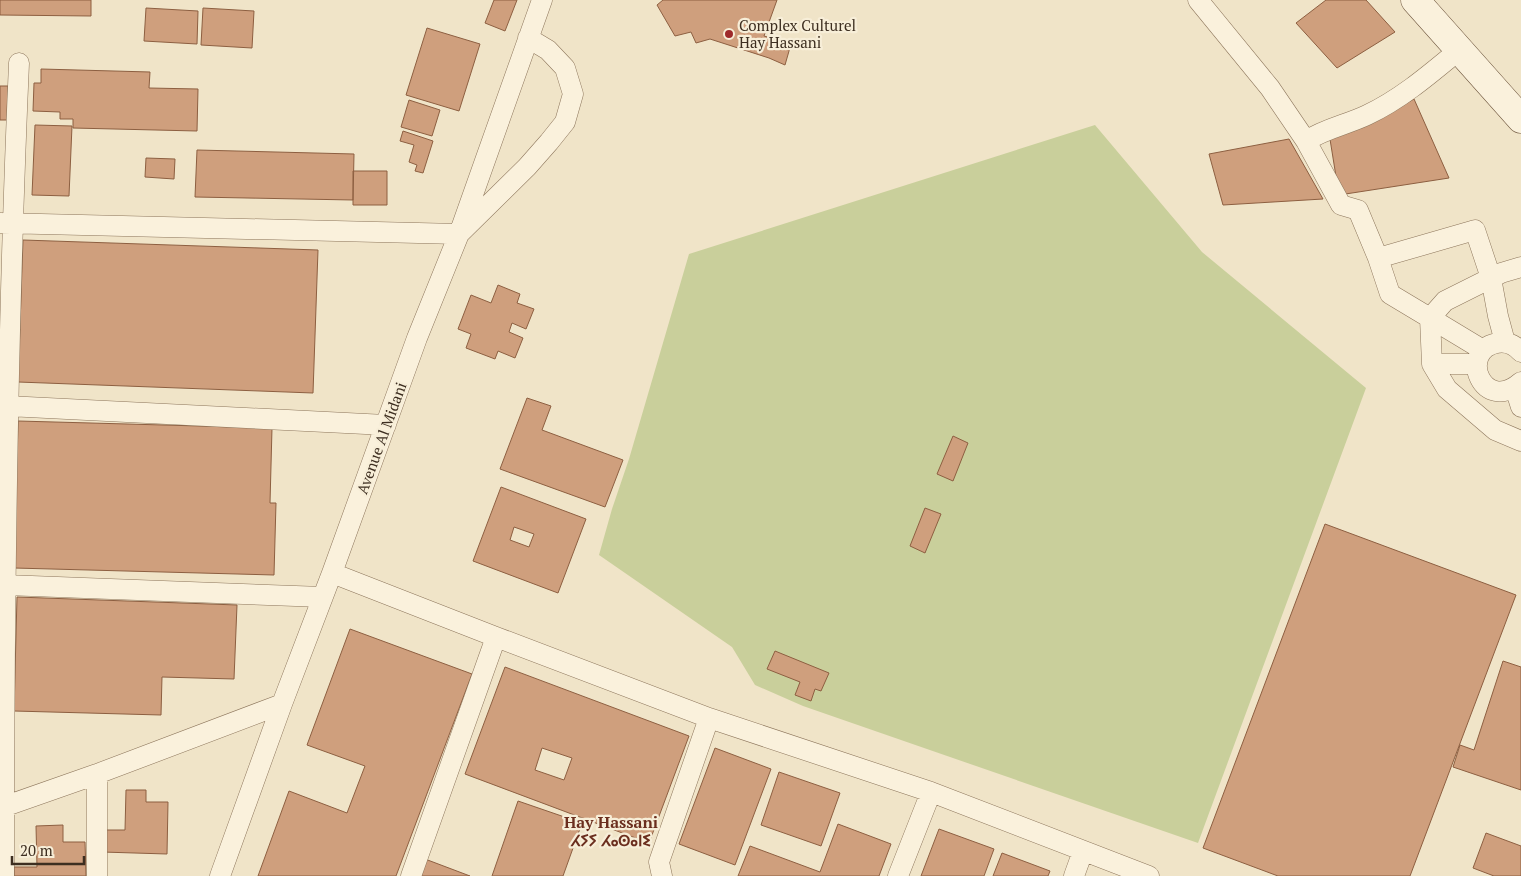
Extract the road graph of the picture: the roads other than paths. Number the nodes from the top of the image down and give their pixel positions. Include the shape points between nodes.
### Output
1 (542, 0) edge
2 (1198, 0) edge
3 (1415, 0) edge
4 (528, 38) junction
5 (1459, 50) junction
6 (19, 63) dead end
7 (1521, 119) edge
8 (1306, 141) junction
9 (6, 223) edge
10 (459, 234) junction
11 (1378, 258) junction
12 (1521, 268) edge
13 (1491, 278) junction
14 (1430, 318) junction
15 (1513, 347) edge
16 (1480, 357) junction
17 (1432, 364) junction
18 (1518, 385) edge
19 (7, 406) junction
20 (1521, 407) edge
21 (386, 425) junction
22 (1521, 441) edge
23 (332, 573) junction
24 (5, 585) junction
25 (323, 597) junction
26 (496, 637) junction
27 (2, 694) edge
28 (282, 704) junction
29 (709, 718) junction
30 (97, 774) junction
31 (931, 792) junction
32 (2, 807) edge
33 (1083, 851) junction
34 (4, 876) edge
35 (97, 876) edge
36 (220, 876) edge
37 (410, 876) edge
38 (662, 876) edge
39 (898, 876) edge
40 (1074, 876) edge
41 (1149, 876) edge

1 - 4 street, Avenue Al Midani
2 - 8 street via 1270,88
3 - 5 street
4 - 10 street, Avenue Al Midani
4 - 10 street via 548,50 565,68 573,94 564,122 527,167
5 - 7 street
5 - 8 street via 1414,86 1367,116
6 - 9 street
8 - 11 street via 1341,205 1358,210
9 - 10 street
9 - 19 street
10 - 21 street, Avenue Al Midani
11 - 13 street via 1475,230
11 - 14 street via 1390,294
12 - 13 street
13 - 14 street via 1445,301
13 - 15 street via 1498,316
14 - 16 street
14 - 17 street
15 - 16 street via 1497,343 1489,346
16 - 17 street
16 - 18 street via 1477,372 1484,385 1498,392
17 - 22 street via 1447,389 1496,430
18 - 20 street
19 - 21 street
19 - 24 street
21 - 23 street, Avenue Al Midani
23 - 25 street, Avenue Al Midani
23 - 26 street
24 - 25 street
24 - 27 street
25 - 28 street, Avenue Al Midani
26 - 29 street
26 - 37 street
27 - 32 street
28 - 30 street
28 - 36 street, Avenue Al Midani
29 - 31 street
29 - 38 street via 659,862
30 - 32 street
30 - 35 street
31 - 33 street
31 - 39 street
32 - 34 street
33 - 40 street
33 - 41 street

